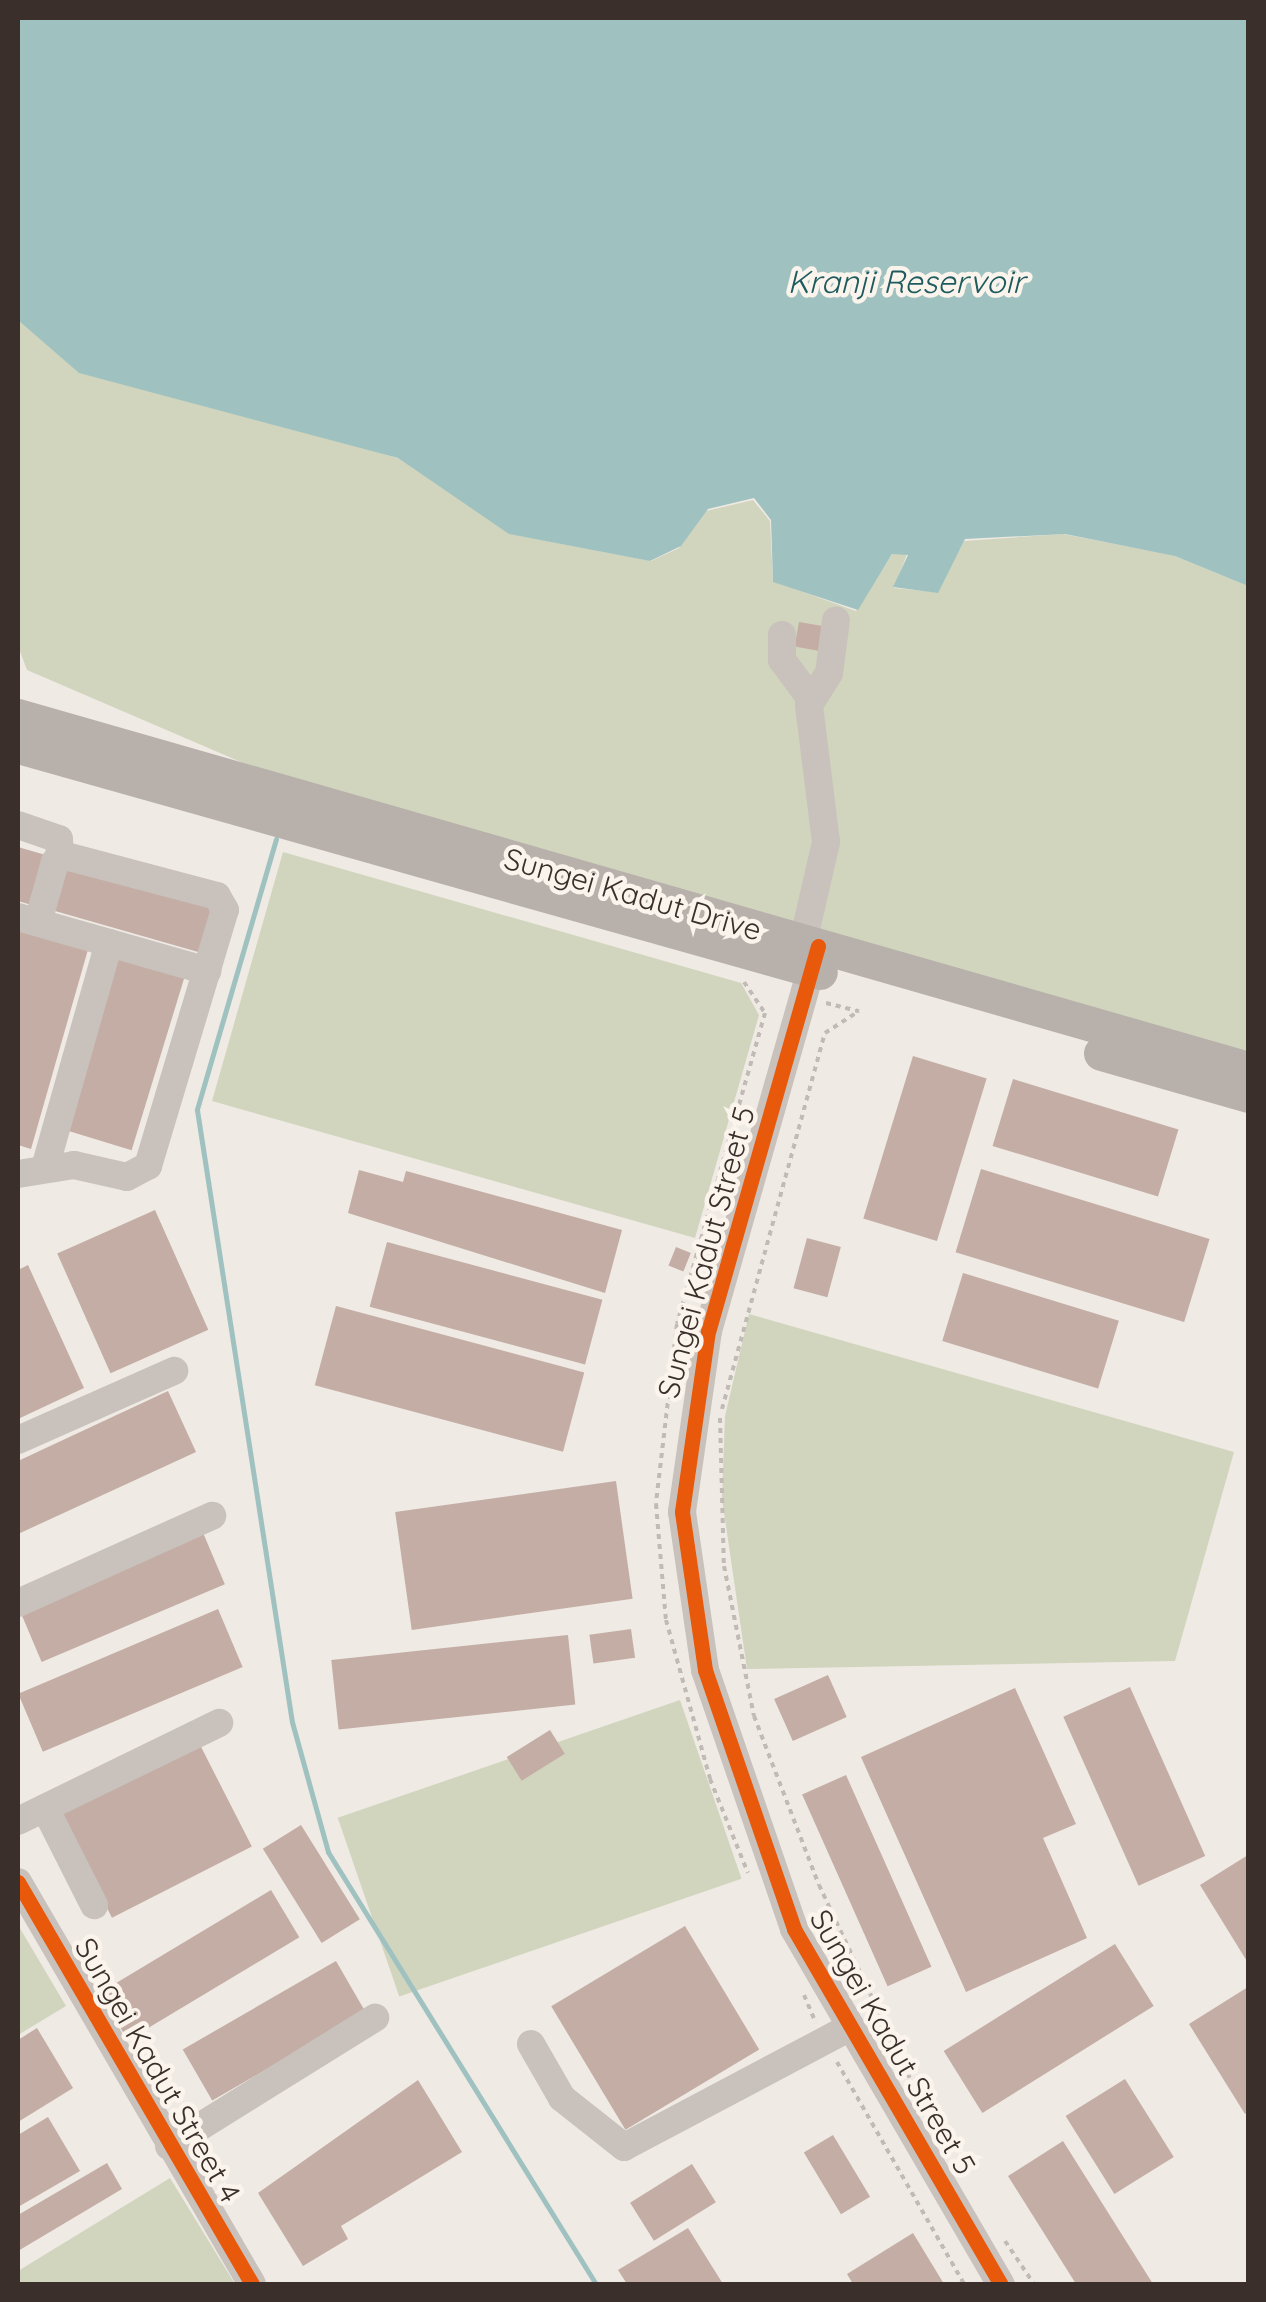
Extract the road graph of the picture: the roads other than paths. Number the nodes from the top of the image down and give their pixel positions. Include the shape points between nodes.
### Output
1 (836, 620) dead end
2 (782, 635) dead end
3 (811, 699) junction
4 (18, 716) edge
5 (18, 746) edge
6 (18, 825) edge
7 (60, 856) junction
8 (28, 919) edge
9 (109, 943) junction
10 (811, 953) junction
11 (206, 971) junction
12 (1248, 1069) edge
13 (1248, 1095) edge
14 (46, 1164) junction
15 (18, 1174) edge
16 (174, 1370) dead end
17 (18, 1440) edge
18 (212, 1516) dead end
19 (18, 1603) edge
20 (219, 1723) dead end
21 (44, 1808) junction
22 (18, 1821) edge
23 (18, 1882) edge
24 (94, 1905) dead end
25 (375, 2018) dead end
26 (851, 2027) junction
27 (531, 2044) dead end
28 (170, 2146) junction
29 (252, 2284) edge
30 (1002, 2284) edge

1 - 3 street via 829,673
2 - 3 street via 782,660
3 - 10 street, Sungei Kadut Street 5 via 826,842
4 - 10 main road, Sungei Kadut Drive
5 - 10 main road, Sungei Kadut Drive
6 - 7 street via 60,838
7 - 8 street
7 - 11 street via 222,900
8 - 9 street
9 - 11 street
9 - 14 street
10 - 12 main road, Sungei Kadut Drive
10 - 13 main road, Sungei Kadut Drive
10 - 26 street, Sungei Kadut Street 5 via 708,1331 682,1512 705,1670 743,1798 794,1928
11 - 14 street via 148,1166 127,1176
14 - 15 street
16 - 17 street
18 - 19 street
20 - 21 street
21 - 22 street
21 - 24 street
23 - 28 street, Sungei Kadut Street 4
25 - 28 street
26 - 27 street via 624,2147 562,2098
26 - 30 street, Sungei Kadut Street 5
28 - 29 street, Sungei Kadut Street 4

